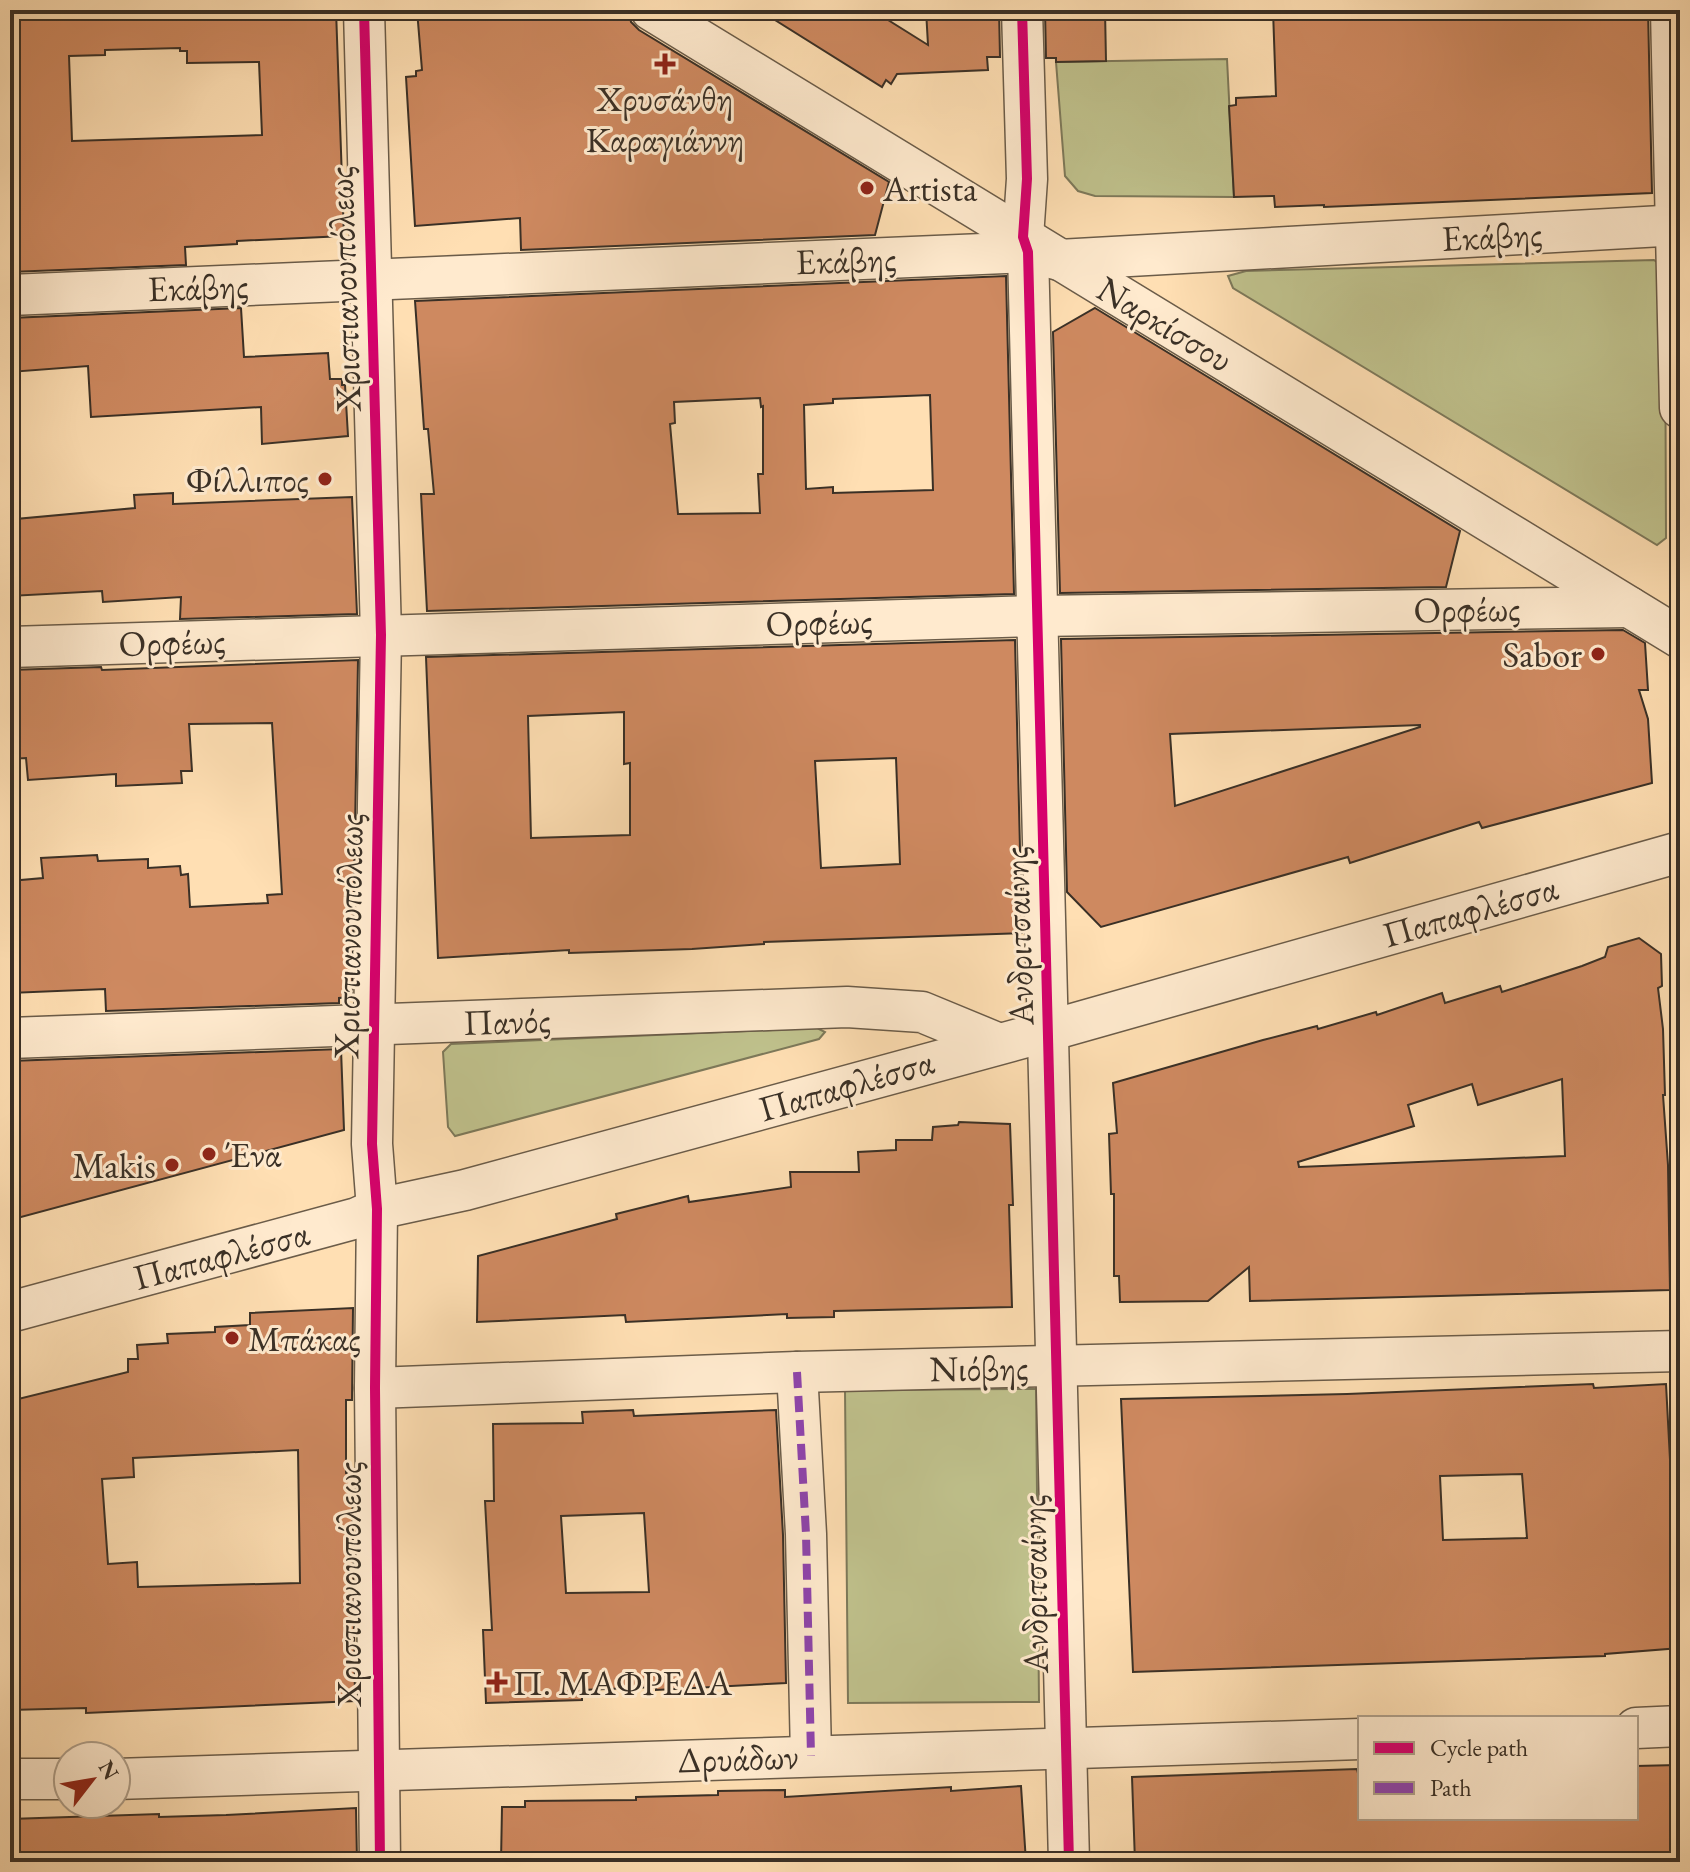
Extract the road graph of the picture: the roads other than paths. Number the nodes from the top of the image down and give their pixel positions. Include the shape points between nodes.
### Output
1 (364, 10) edge
2 (651, 10) edge
3 (1022, 10) edge
4 (1671, 10) edge
5 (1678, 225) edge
6 (1037, 250) junction
7 (372, 280) junction
8 (10, 295) edge
9 (1680, 408) edge
10 (1629, 607) junction
11 (1037, 616) junction
12 (381, 635) junction
13 (1680, 638) edge
14 (10, 647) edge
15 (1680, 852) edge
16 (375, 1026) junction
17 (1048, 1031) junction
18 (10, 1038) edge
19 (997, 1043) junction
20 (377, 1209) junction
21 (10, 1312) edge
22 (1680, 1351) edge
23 (1057, 1367) junction
24 (797, 1372) junction
25 (375, 1388) junction
26 (1680, 1726) edge
27 (1638, 1728) edge
28 (1358, 1739) edge
29 (1066, 1750) junction
30 (811, 1756) junction
31 (378, 1769) junction
32 (132, 1778) edge
33 (10, 1779) edge
34 (52, 1779) edge
35 (380, 1862) edge
36 (1069, 1862) edge

1 - 7 street, Χριστιανουπόλεως
2 - 6 street, Ναρκίσσου
3 - 6 street, Ανδριτσαίνης via 1027,179
4 - 5 street
5 - 6 street, Εκάβης
5 - 9 street
6 - 7 street, Εκάβης
6 - 10 street, Ναρκίσσου
6 - 11 street, Ανδριτσαίνης
7 - 8 street, Εκάβης
7 - 12 street, Χριστιανουπόλεως
10 - 11 street, Ορφέως
10 - 13 street, Ναρκίσσου
11 - 12 street, Ορφέως
11 - 17 street, Ανδριτσαίνης
12 - 14 street, Ορφέως
12 - 16 street, Χριστιανουπόλεως
15 - 17 street, Παπαφλέσσα
16 - 18 street, Πανός
16 - 19 street, Πανός via 847,1007 922,1012
16 - 20 street, Χριστιανουπόλεως via 372,1144
17 - 19 street, Παπαφλέσσα
17 - 23 street, Ανδριτσαίνης
19 - 20 street, Παπαφλέσσα via 465,1190
20 - 21 street, Παπαφλέσσα
20 - 25 street, Χριστιανουπόλεως
22 - 23 street, Νιόβης
23 - 24 street, Νιόβης
23 - 29 street, Ανδριτσαίνης
24 - 25 street, Νιόβης
24 - 30 street
25 - 31 street, Χριστιανουπόλεως
26 - 27 street
28 - 29 street, Δρυάδων
29 - 30 street, Δρυάδων
29 - 36 street, Ανδριτσαίνης
30 - 31 street, Δρυάδων
31 - 32 street, Δρυάδων
31 - 35 street, Χριστιανουπόλεως
33 - 34 street

